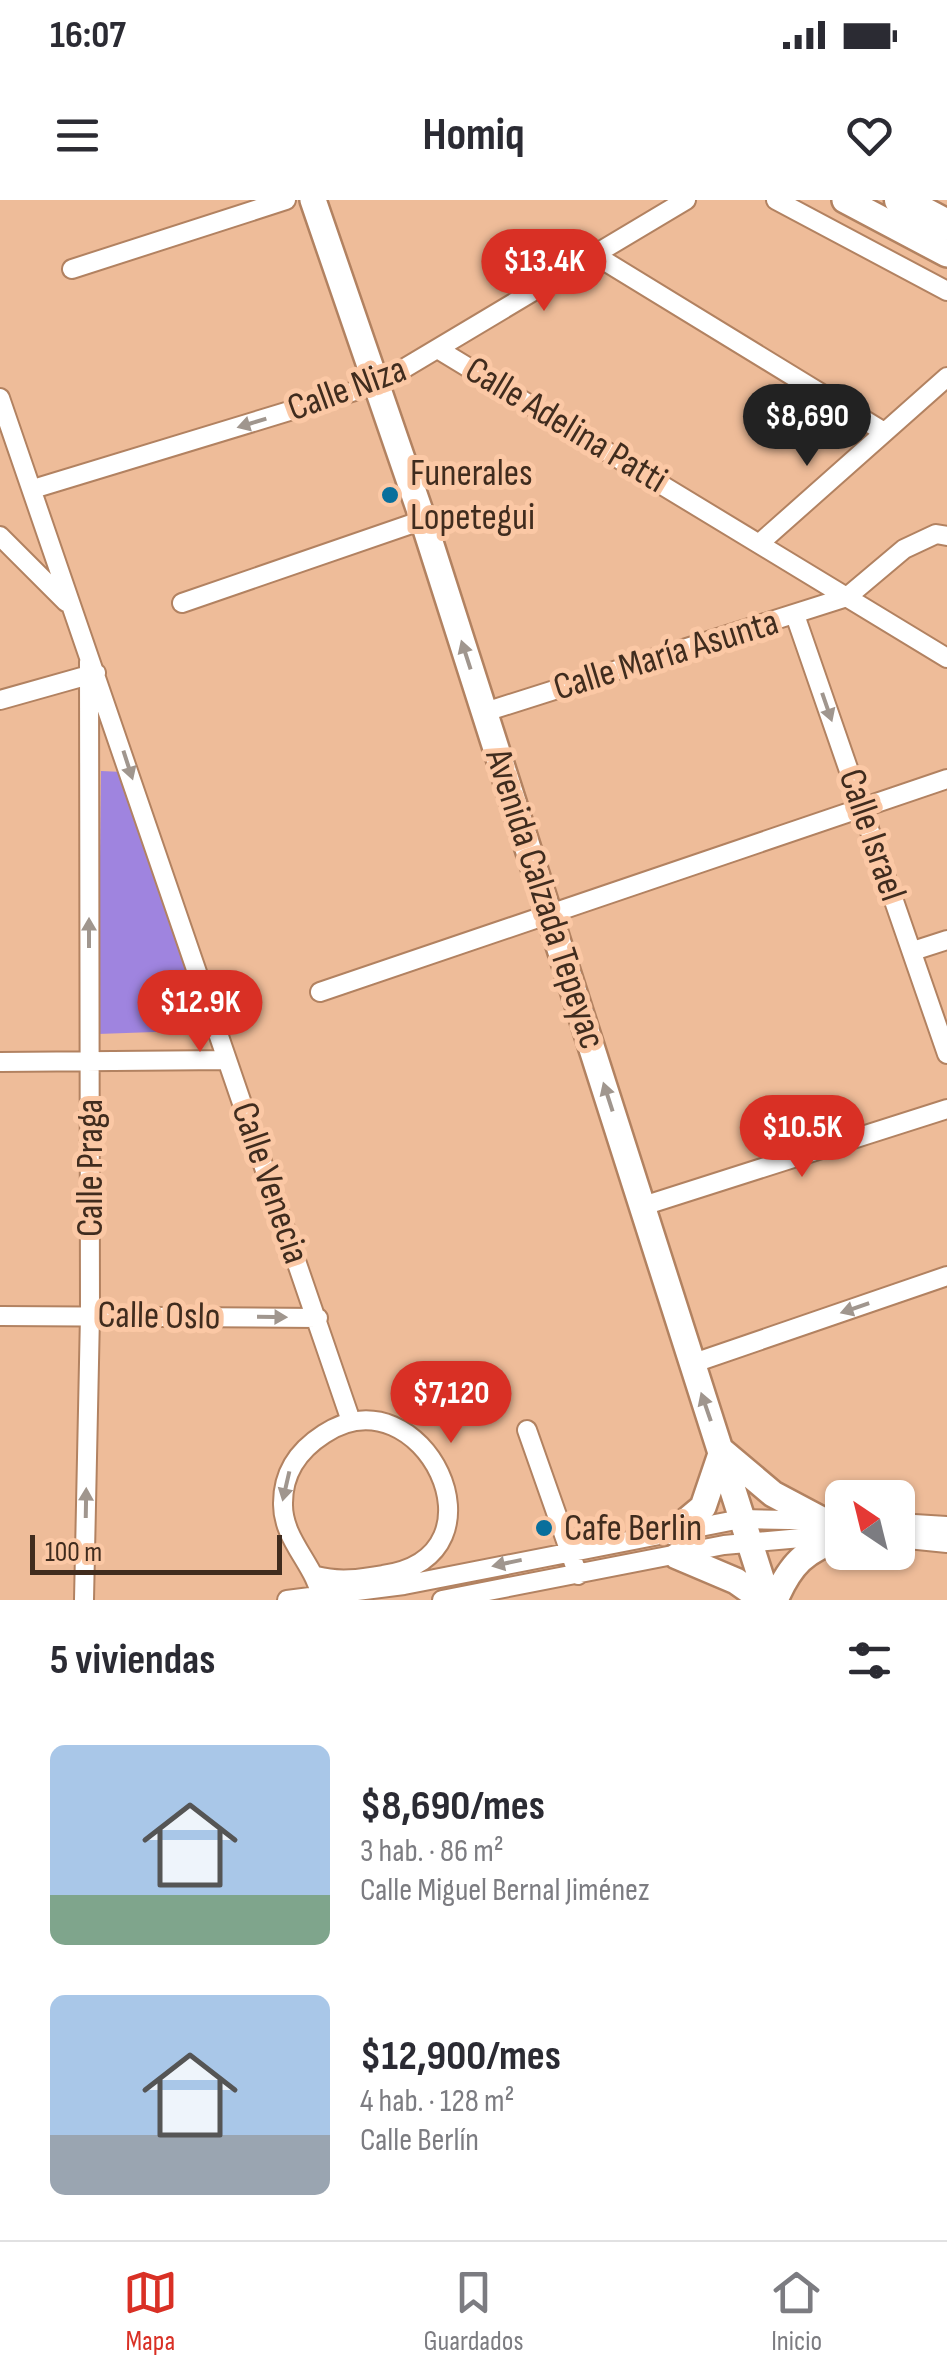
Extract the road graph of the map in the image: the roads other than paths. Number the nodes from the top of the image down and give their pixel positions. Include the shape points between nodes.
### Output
1 (286, 200) edge
2 (313, 200) edge
3 (686, 200) edge
4 (776, 200) edge
5 (845, 200) edge
6 (900, 200) edge
7 (947, 225) edge
8 (595, 254) junction
9 (947, 254) edge
10 (72, 269) dead end
11 (947, 291) edge
12 (440, 350) junction
13 (947, 377) edge
14 (378, 384) junction
15 (0, 398) edge
16 (884, 432) junction
17 (33, 489) junction
18 (423, 520) junction
19 (0, 536) edge
20 (947, 536) edge
21 (761, 542) junction
22 (847, 597) junction
23 (182, 603) dead end
24 (70, 606) junction
25 (795, 615) junction
26 (947, 658) edge
27 (91, 670) junction
28 (0, 700) edge
29 (484, 712) junction
30 (947, 779) edge
31 (862, 808) junction
32 (549, 912) junction
33 (947, 940) edge
34 (913, 951) junction
35 (320, 992) dead end
36 (947, 1054) edge
37 (226, 1060) junction
38 (90, 1061) junction
39 (0, 1062) edge
40 (947, 1109) edge
41 (643, 1206) junction
42 (947, 1276) edge
43 (90, 1315) junction
44 (0, 1316) edge
45 (318, 1318) junction
46 (691, 1364) junction
47 (351, 1421) junction
48 (527, 1430) dead end
49 (722, 1451) junction
50 (825, 1522) edge
51 (915, 1524) edge
52 (947, 1526) edge
53 (825, 1528) edge
54 (745, 1530) junction
55 (825, 1538) edge
56 (915, 1539) edge
57 (947, 1542) edge
58 (675, 1544) junction
59 (571, 1550) junction
60 (578, 1574) junction
61 (316, 1576) junction
62 (410, 1587) edge
63 (321, 1598) edge
64 (84, 1600) edge
65 (287, 1600) edge
66 (442, 1600) edge
67 (769, 1600) edge

1 - 10 street
2 - 14 street, Avenida Calzada Tepeyac
3 - 8 street, Calle Niza
4 - 11 street
5 - 9 street
6 - 7 main road
8 - 12 street, Calle Niza
8 - 16 street
12 - 14 street, Calle Niza
12 - 21 street, Calle Adelina Patti
13 - 16 street
14 -> 17 street, Calle Niza
14 - 18 street, Avenida Calzada Tepeyac
15 - 17 street, Calle Venecia
16 - 21 street
17 - 24 street, Calle Venecia
18 - 23 street
29 -> 18 street, Avenida Calzada Tepeyac
19 - 24 street
20 - 22 street via 936,534 904,549
21 - 22 street, Calle Adelina Patti
22 - 25 street, Calle María Asunta
22 - 26 street, Calle Adelina Patti
24 - 27 street, Calle Venecia
25 - 29 street, Calle María Asunta
25 -> 31 street, Calle Israel
27 - 28 street
27 -> 37 street, Calle Venecia
38 -> 27 street, Calle Praga
29 - 32 street, Avenida Calzada Tepeyac
30 - 31 street
31 - 32 street
31 - 34 street, Calle Israel
32 - 35 street
41 -> 32 street, Avenida Calzada Tepeyac
33 - 34 street
34 - 36 street, Calle Israel
37 - 38 street
37 - 45 street, Calle Venecia
38 - 39 street
38 - 43 street, Calle Praga
40 - 41 street
41 - 46 street, Avenida Calzada Tepeyac
42 -> 46 street
43 - 44 street, Calle Oslo
43 -> 45 street, Calle Oslo
64 -> 43 street, Calle Praga
45 - 47 street, Calle Venecia
49 -> 46 street, Avenida Calzada Tepeyac
47 -> 61 street via 300,1453 286,1480 286,1523
47 - 62 street via 405,1432 442,1478 446,1533
48 - 59 street
49 - 50 street via 773,1494
49 - 54 street, Avenida Calzada Tepeyac
49 - 58 street via 702,1507
51 - 52 street
53 - 54 street
54 - 58 street
54 - 67 street, Avenida Calzada Tepeyac
55 - 67 street via 796,1561
56 - 57 street
58 - 59 street
58 - 60 street
58 - 67 street
59 - 60 street
59 -> 62 street
60 - 66 street
61 - 62 street
61 - 63 street
62 - 63 street
63 - 65 street

